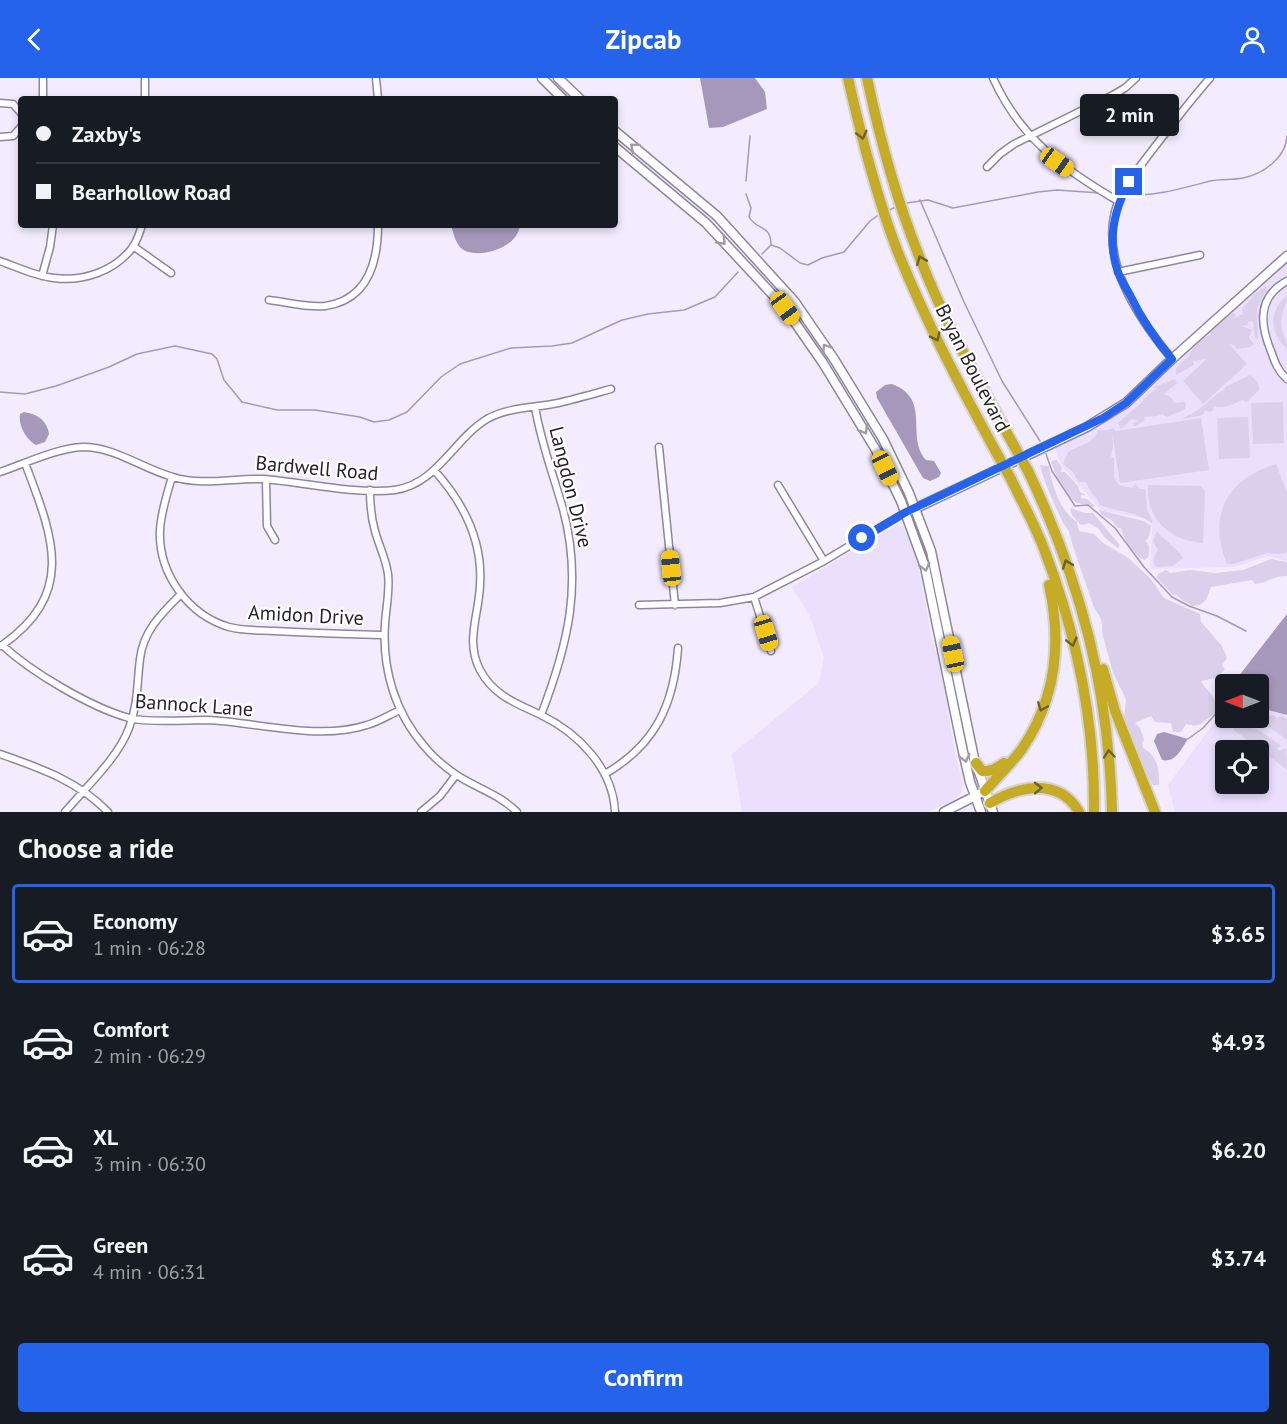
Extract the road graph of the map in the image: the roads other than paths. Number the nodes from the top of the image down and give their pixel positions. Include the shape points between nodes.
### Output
1 (43, 78) edge
2 (145, 78) edge
3 (376, 78) edge
4 (542, 78) edge
5 (558, 78) edge
6 (848, 78) edge
7 (867, 78) edge
8 (993, 78) edge
9 (1136, 78) edge
10 (1210, 78) edge
11 (43, 96) edge
12 (145, 96) edge
13 (378, 96) edge
14 (560, 96) edge
15 (577, 96) edge
16 (0, 103) edge
17 (18, 110) edge
18 (18, 130) edge
19 (618, 134) edge
20 (1030, 136) junction
21 (0, 137) edge
22 (618, 150) edge
23 (627, 157) junction
24 (654, 164) junction
25 (987, 167) dead end
26 (653, 178) junction
27 (679, 185) junction
28 (1118, 201) junction
29 (682, 202) junction
30 (707, 209) junction
31 (53, 228) edge
32 (141, 228) edge
33 (378, 228) edge
34 (133, 246) junction
35 (1200, 255) dead end
36 (1287, 256) edge
37 (0, 261) edge
38 (1118, 272) junction
39 (171, 273) dead end
40 (42, 276) junction
41 (1287, 281) edge
42 (269, 300) dead end
43 (1172, 359) junction
44 (1287, 379) edge
45 (834, 382) junction
46 (611, 389) dead end
47 (863, 406) junction
48 (535, 407) junction
49 (659, 447) dead end
50 (25, 463) junction
51 (434, 470) junction
52 (0, 472) edge
53 (172, 477) junction
54 (266, 480) junction
55 (778, 485) dead end
56 (370, 490) junction
57 (1025, 507) junction
58 (916, 508) junction
59 (906, 512) junction
60 (274, 540) dead end
61 (824, 561) junction
62 (1077, 590) junction
63 (181, 594) junction
64 (754, 597) junction
65 (639, 605) dead end
66 (675, 605) junction
67 (384, 635) junction
68 (1, 645) edge
69 (678, 648) dead end
70 (771, 651) dead end
71 (400, 710) junction
72 (541, 715) junction
73 (132, 719) junction
74 (0, 754) edge
75 (1017, 755) junction
76 (976, 763) junction
77 (604, 774) junction
78 (456, 775) junction
79 (83, 791) junction
80 (980, 794) junction
81 (983, 809) edge
82 (65, 812) edge
83 (108, 812) edge
84 (421, 812) edge
85 (517, 812) edge
86 (615, 812) edge
87 (944, 812) edge
88 (1079, 812) edge
89 (1094, 812) edge
90 (1112, 812) edge
91 (1155, 812) edge

1 - 11 street
2 - 12 street
3 - 13 street
4 - 14 main road
5 - 15 main road
6 -> 57 highway, Bryan Boulevard, bridge via 866,154 896,248 936,339
62 -> 7 highway, Bryan Boulevard, bridge via 1028,471 960,346 922,264 888,164
8 - 20 street
9 - 20 street via 1125,88
10 - 28 street
16 - 17 street via 13,104
18 - 21 street via 13,136
24 -> 19 main road
20 - 25 street
20 - 28 street via 1057,162
22 - 23 main road
23 - 24 main road via 649,170
23 - 26 main road
24 - 27 main road
26 - 27 main road via 658,175
26 - 29 main road
27 - 30 main road
28 - 38 street via 1112,241
29 - 30 main road via 703,214
29 -> 45 main road via 785,308
47 -> 30 main road via 795,302
31 - 40 street
32 - 34 street
33 - 42 street via 374,264 355,292 322,306
34 - 39 street
34 - 40 street via 116,263 92,275 63,279
35 - 38 street
36 - 43 main road
37 - 40 street
38 - 43 street via 1143,320
41 - 44 street via 1269,298 1262,320 1277,368
43 - 58 main road via 1126,403 1103,418
45 - 47 main road via 841,381
45 -> 59 main road via 876,450
46 - 48 street, Bardwell Road
47 - 58 main road
48 - 51 street, Bardwell Road via 488,418
48 - 72 street, Langdon Drive via 540,437 563,510 572,562 568,632
49 - 66 street
50 - 52 street, Bardwell Road
50 - 53 street, Bardwell Road via 83,447 123,457
50 - 68 street via 48,530 52,576 36,614
51 - 56 street, Bardwell Road via 406,487
51 - 72 street via 464,509 476,542 480,586 472,641 476,661 501,696
53 - 54 street, Bardwell Road via 216,482
53 - 63 street, Amidon Drive via 162,513 160,545 169,576
54 - 56 street, Bardwell Road
54 - 60 street via 267,526
55 - 61 street
56 - 67 street via 371,517 388,575
57 -> 75 highway via 1049,583 1057,640 1048,692
57 -> 89 highway, Bryan Boulevard via 1054,578 1079,670 1091,754
58 - 59 main road
58 - 76 main road via 936,571
59 - 61 street
59 -> 80 main road via 925,567 962,747
61 - 64 street
90 -> 62 highway, Bryan Boulevard via 1105,714 1096,660
62 - 91 highway via 1115,711
63 - 67 street, Amidon Drive via 194,608 228,627
63 - 73 street via 158,617 143,646
64 - 66 street
64 - 70 street
65 - 66 street
67 - 71 street via 390,679
68 - 73 street, Bannock Lane via 87,701
69 - 77 street via 672,689 663,714 645,742 625,762
71 - 73 street, Bannock Lane via 366,726 335,730 285,730 209,720
71 - 78 street via 424,746
72 - 77 street via 576,738
73 - 79 street via 116,752
74 - 79 street via 59,776
75 - 76 highway via 995,770 982,771
75 - 80 highway
76 - 80 main road
77 - 86 street
78 - 84 street
78 - 85 street via 500,797
79 - 82 street
79 - 83 street
80 - 81 main road
80 - 87 main road
81 -> 88 highway via 1004,794 1040,787 1061,793

